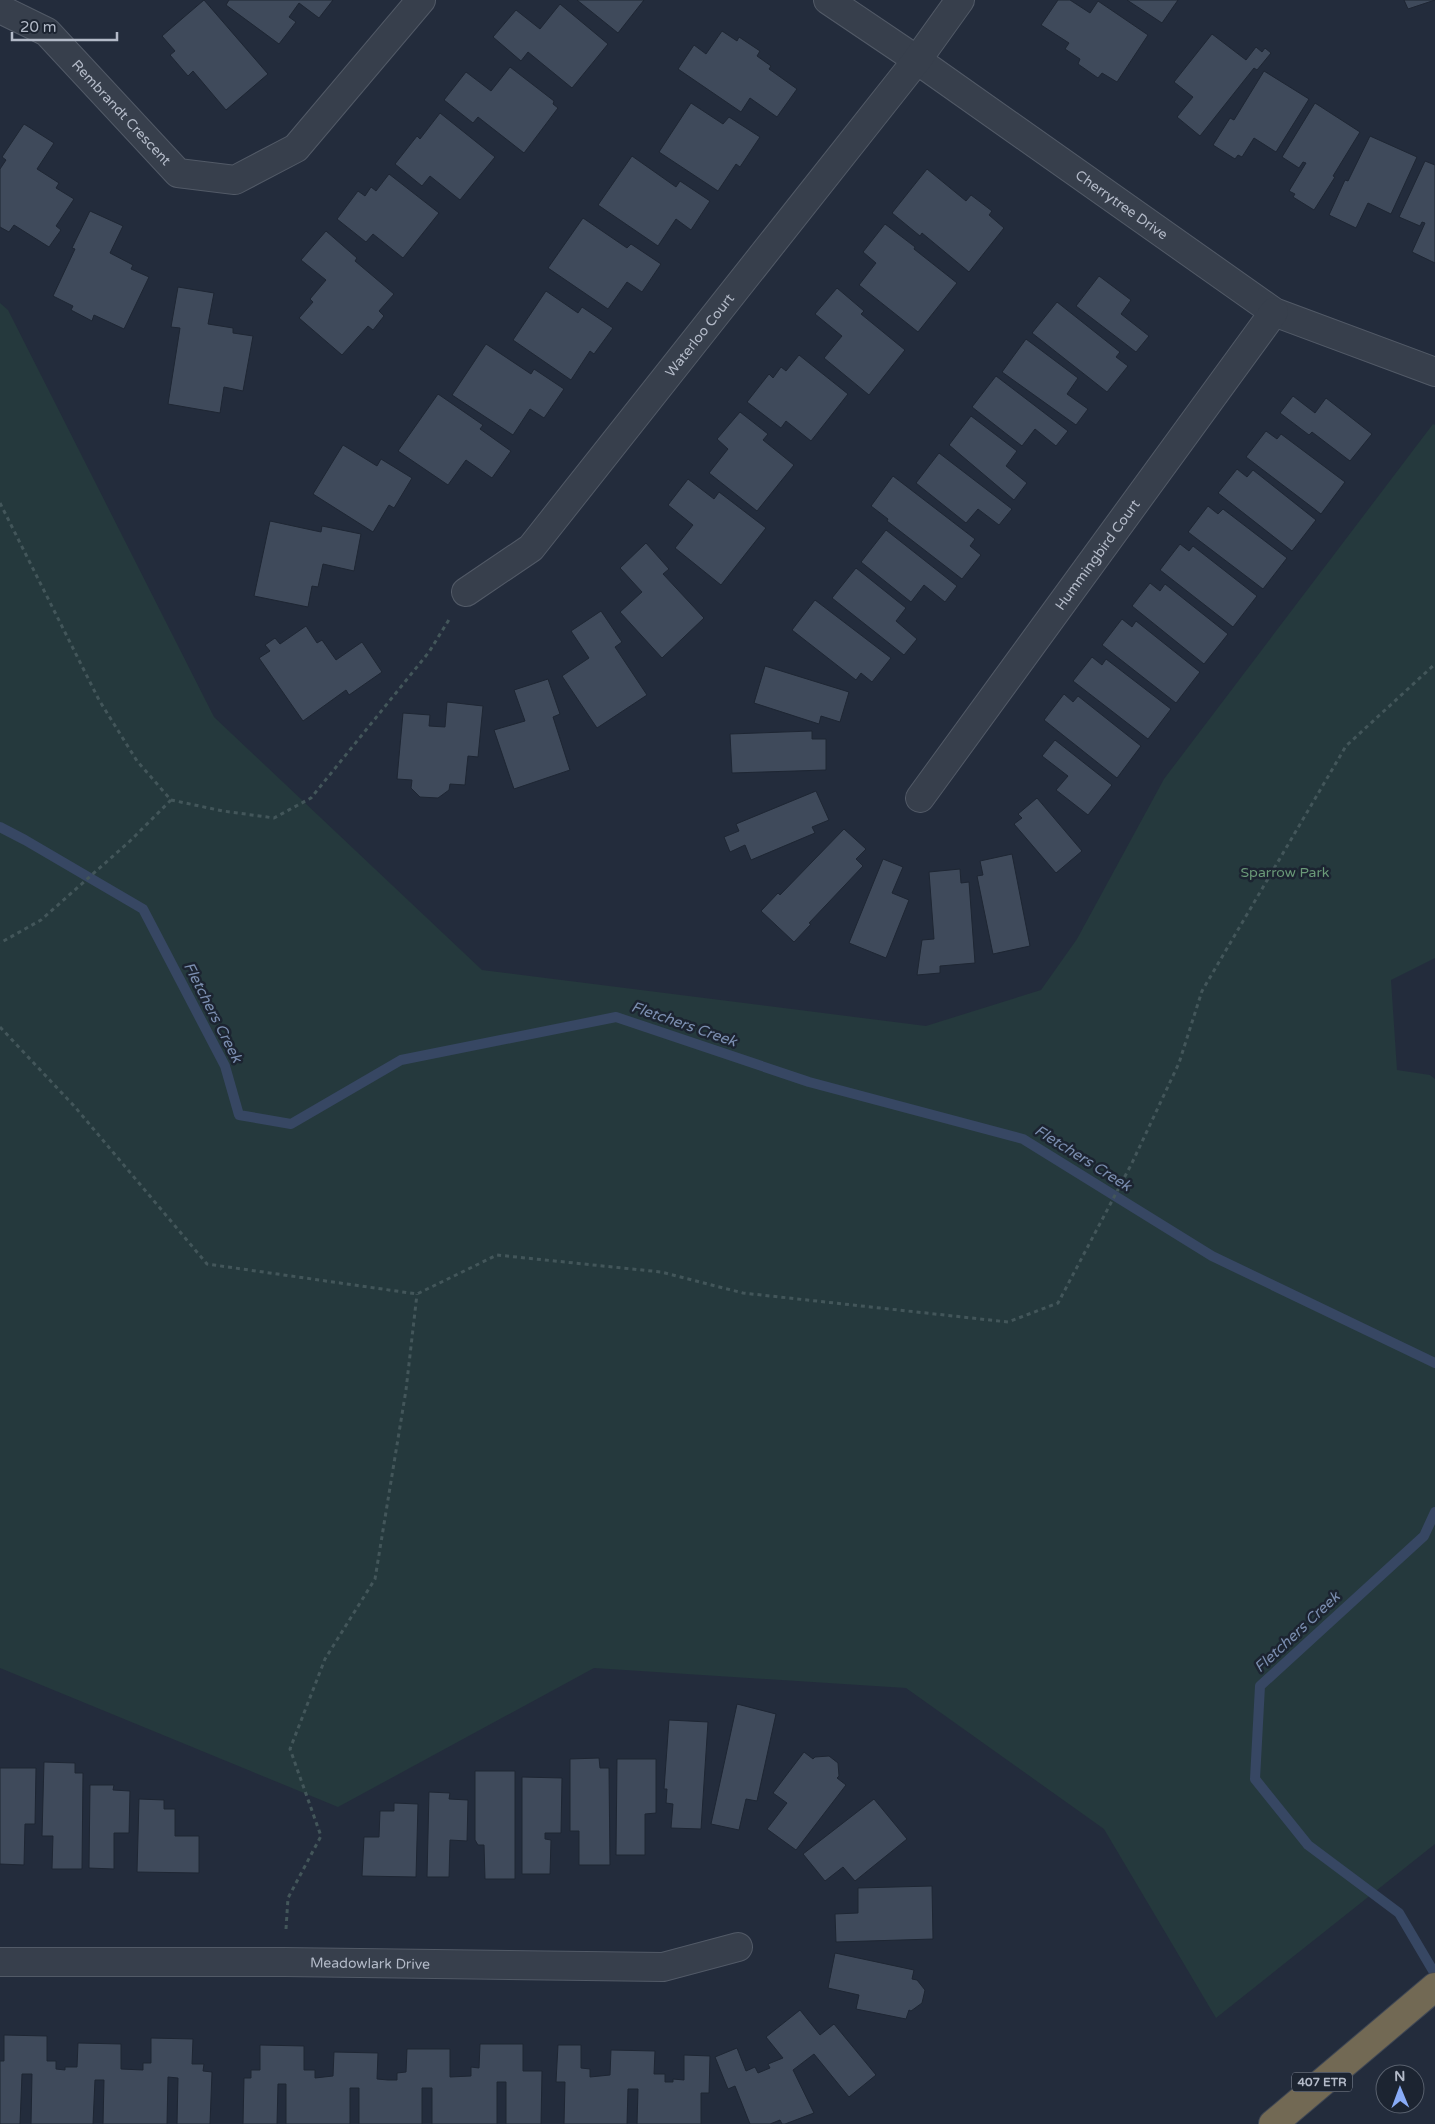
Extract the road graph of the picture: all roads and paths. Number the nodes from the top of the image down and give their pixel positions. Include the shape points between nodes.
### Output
1 (421, 0) edge
2 (828, 0) edge
3 (960, 0) edge
4 (0, 8) edge
5 (917, 60) junction
6 (1274, 312) junction
7 (1435, 372) edge
8 (0, 503) edge
9 (466, 592) joint
10 (1435, 664) edge
11 (920, 798) dead end
12 (171, 800) junction
13 (0, 943) edge
14 (0, 1027) edge
15 (417, 1294) junction
16 (738, 1947) dead end
17 (0, 1962) edge
18 (285, 1962) junction
19 (1435, 1987) edge
20 (1273, 2124) edge

1 - 4 street, Rembrandt Crescent via 296,148 235,180 178,173 47,32
2 - 5 street, Cherrytree Drive
3 - 5 street, Waterloo Court
5 - 6 street, Cherrytree Drive
5 - 9 street, Waterloo Court via 531,548
6 - 7 street, Cherrytree Drive
6 - 11 street, Hummingbird Court
8 - 12 path via 99,700 137,761
9 - 12 path via 428,652 311,798 274,818
10 - 15 path via 1346,746 1202,991 1179,1063 1132,1163 1058,1303 1008,1322 743,1293 660,1272 497,1255
12 - 13 path via 42,920
14 - 15 path via 75,1107 208,1264
15 - 18 path via 406,1390 375,1579 324,1659 290,1749 321,1836 288,1898
16 - 18 street, Meadowlark Drive via 662,1967
17 - 18 street, Meadowlark Drive
19 - 20 highway, 407 ETR

